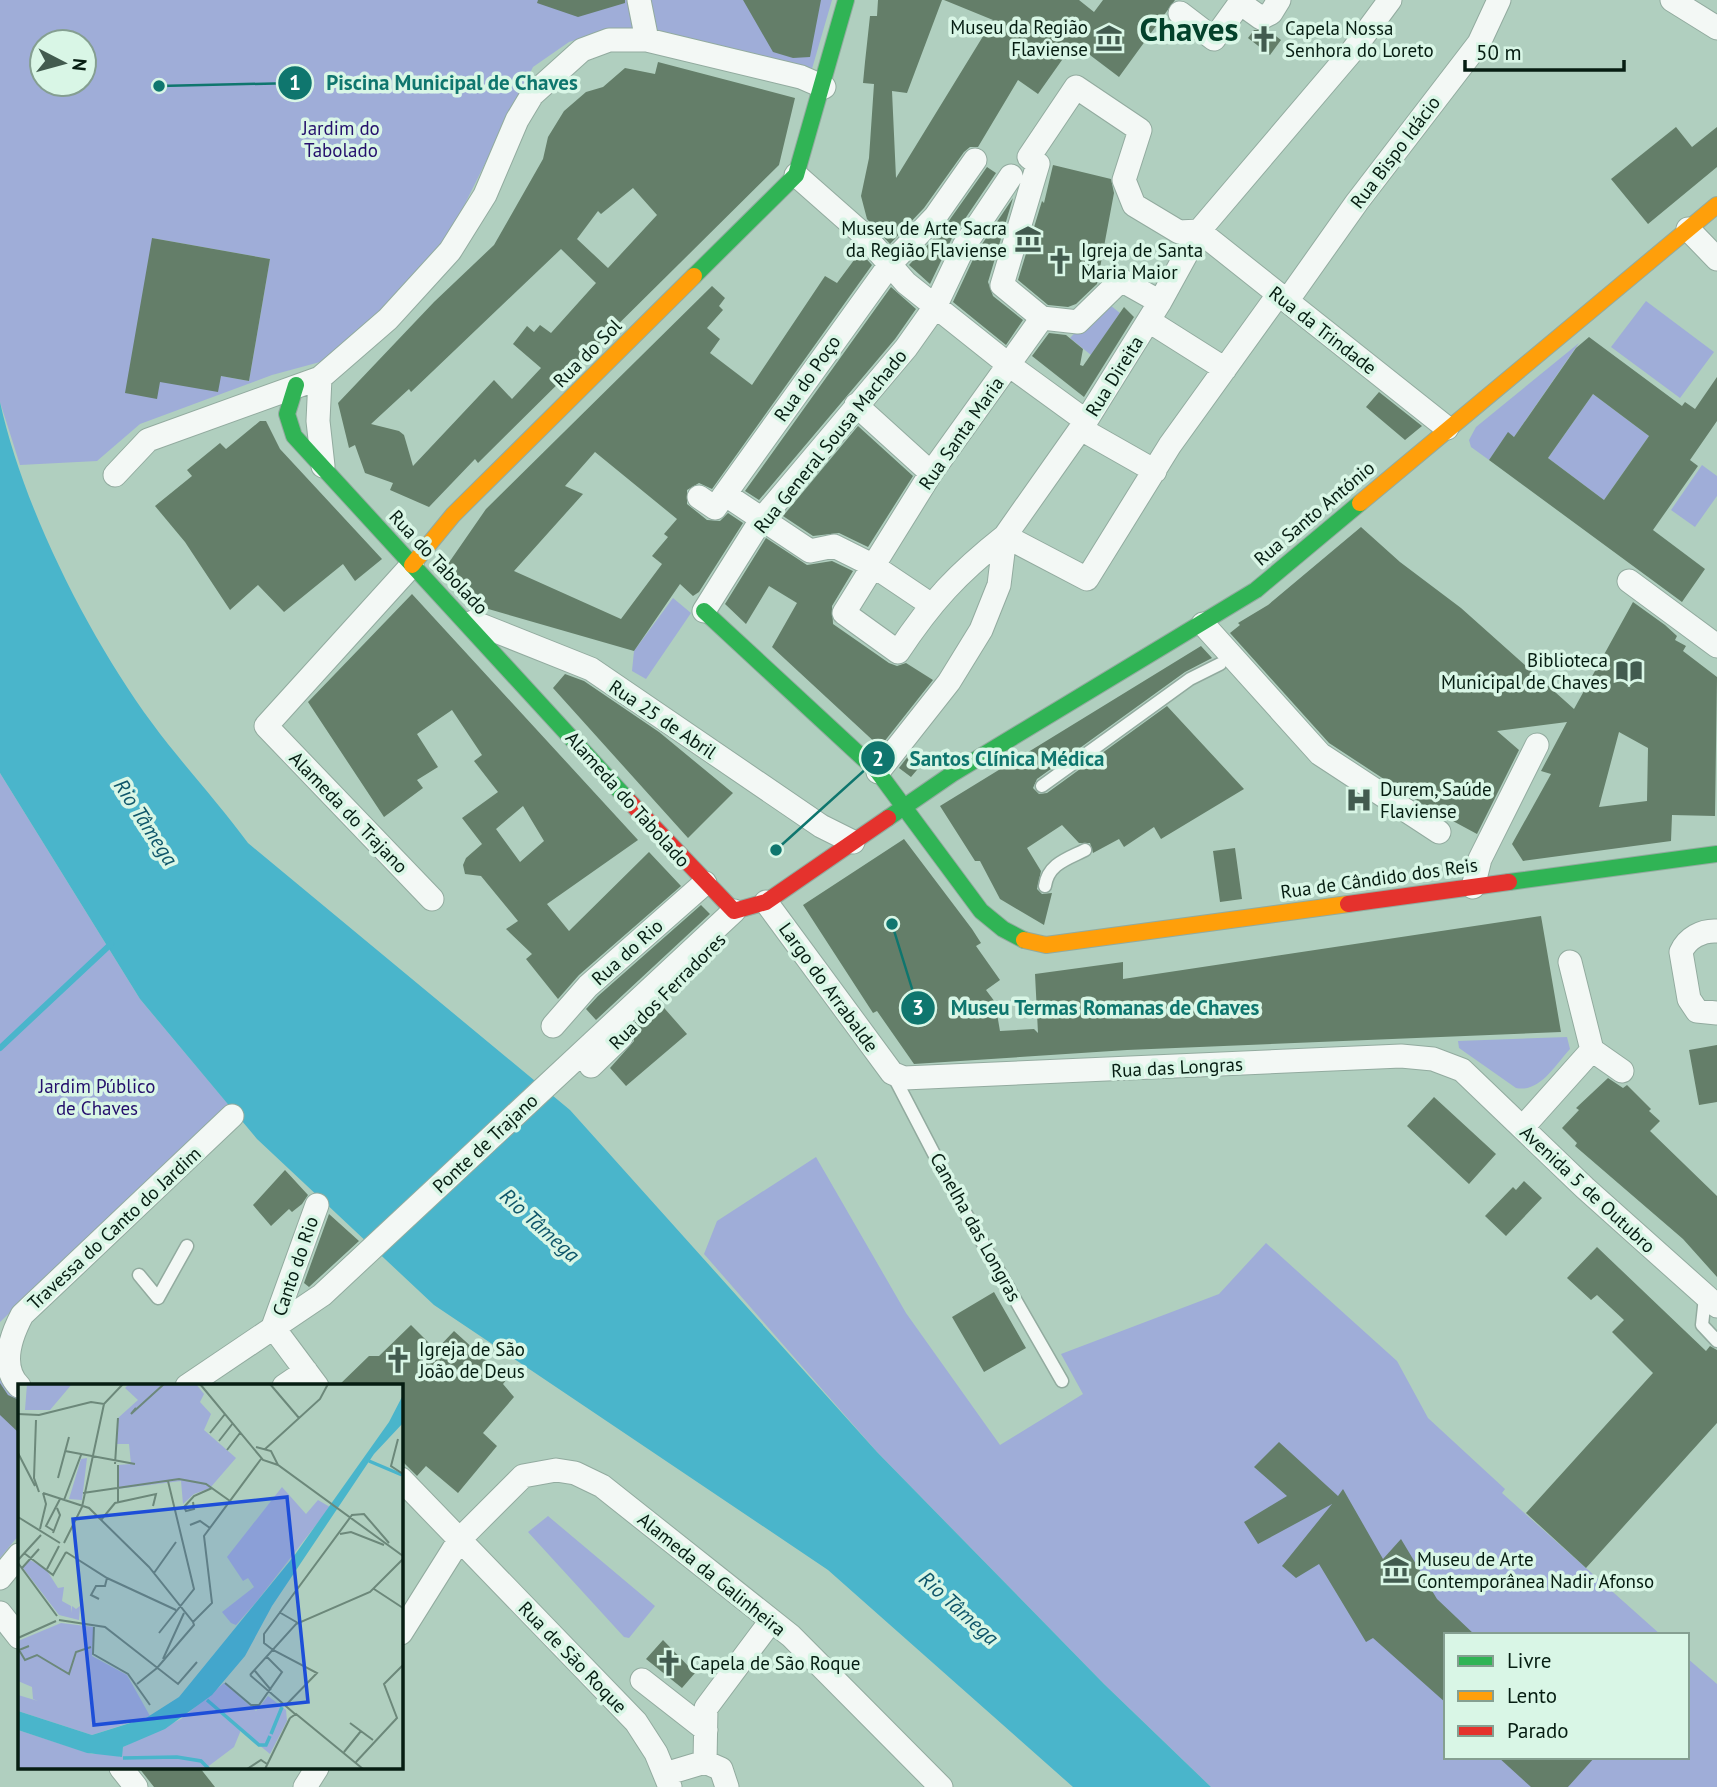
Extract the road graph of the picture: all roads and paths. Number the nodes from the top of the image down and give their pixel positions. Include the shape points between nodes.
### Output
1 (639, 0) edge
2 (846, 0) edge
3 (1279, 0) edge
4 (1390, 0) edge
5 (1499, 0) edge
6 (1672, 0) edge
7 (1180, 13) dead end
8 (1717, 27) edge
9 (647, 40) junction
10 (824, 87) junction
11 (975, 160) dead end
12 (796, 175) junction
13 (1011, 176) dead end
14 (1717, 205) edge
15 (1688, 229) junction
16 (1199, 231) junction
17 (1717, 259) edge
18 (891, 263) junction
19 (1282, 298) junction
20 (935, 307) junction
21 (1155, 311) junction
22 (1042, 318) junction
23 (1009, 365) junction
24 (1225, 369) junction
25 (320, 378) junction
26 (296, 385) junction
27 (856, 405) junction
28 (1084, 425) junction
29 (1447, 428) junction
30 (323, 466) junction
31 (1155, 471) junction
32 (931, 473) junction
33 (115, 475) dead end
34 (726, 495) junction
35 (699, 497) dead end
36 (761, 520) junction
37 (1005, 536) junction
38 (412, 565) junction
39 (872, 565) junction
40 (1629, 581) dead end
41 (930, 604) junction
42 (704, 611) joint
43 (462, 618) junction
44 (1203, 624) junction
45 (1717, 646) edge
46 (543, 650) junction
47 (1220, 664) dead end
48 (524, 684) junction
49 (1537, 745) dead end
50 (878, 772) junction
51 (1045, 787) dead end
52 (905, 807) junction
53 (1439, 832) dead end
54 (853, 842) junction
55 (1085, 850) dead end
56 (1717, 854) edge
57 (705, 883) junction
58 (1045, 886) dead end
59 (1472, 887) junction
60 (432, 899) dead end
61 (766, 902) junction
62 (734, 911) junction
63 (1717, 931) edge
64 (1570, 962) dead end
65 (1717, 1013) edge
66 (553, 1026) dead end
67 (1592, 1050) junction
68 (591, 1066) dead end
69 (1461, 1070) joint
70 (1622, 1071) dead end
71 (892, 1073) junction
72 (232, 1116) dead end
73 (1523, 1127) junction
74 (317, 1205) dead end
75 (187, 1246) dead end
76 (139, 1275) dead end
77 (1711, 1302) edge
78 (273, 1327) junction
79 (1717, 1341) edge
80 (312, 1379) edge
81 (1062, 1381) dead end
82 (18, 1384) edge
83 (190, 1384) edge
84 (292, 1384) edge
85 (403, 1487) edge
86 (460, 1539) junction
87 (18, 1556) edge
88 (0, 1578) edge
89 (0, 1613) edge
90 (771, 1621) junction
91 (402, 1631) edge
92 (18, 1636) edge
93 (642, 1680) dead end
94 (706, 1730) junction
95 (705, 1762) junction
96 (123, 1770) edge
97 (316, 1770) edge
98 (667, 1780) edge
99 (136, 1787) edge
100 (305, 1787) edge
101 (727, 1787) edge
102 (940, 1787) edge

1 - 9 street
2 - 10 street
3 - 7 street via 1261,18 1240,3 1214,39
4 - 16 street, Rua Direita
5 - 19 street, Rua Bispo Idácio via 1479,43
6 - 8 street
9 - 10 street via 801,77
9 - 25 street via 609,40 582,50 532,95 485,195 450,251 387,319
10 - 12 street
11 - 18 street, Rua do Poço via 935,217
12 - 18 street
12 - 38 street, Rua do Sol via 463,506
13 - 20 street, Rua General Sousa Machado via 964,246
14 - 15 street, Rua Santo António
15 - 17 street
15 - 29 street, Rua Santo António
16 - 19 street, Rua da Trindade
16 - 21 street, Rua Direita
16 - 22 street via 1178,232 1134,205 1124,180 1140,130 1076,88 1029,157 1038,164 1002,285
18 - 20 street
18 - 34 street, Rua do Poço
19 - 24 street, Rua Bispo Idácio
19 - 29 street, Rua da Trindade
20 - 23 street
20 - 27 street, Rua General Sousa Machado
21 - 22 street via 1121,281 1078,322
21 - 24 street
21 - 28 street, Rua Direita
22 - 23 street, Rua Santa Maria
23 - 28 street
23 - 32 street, Rua Santa Maria
24 - 31 street, Rua Bispo Idácio
25 - 26 street
25 - 30 street via 317,421
26 - 30 street, Rua do Tabolado via 287,415 295,436
26 - 33 street via 148,440
27 - 32 street
27 - 36 street, Rua General Sousa Machado
28 - 31 street
28 - 37 street, Rua Direita
29 - 44 street, Rua Santo António via 1256,590
30 - 38 street, Rua do Tabolado
31 - 37 street, Rua Bispo Idácio via 1087,579
32 - 39 street, Rua Santa Maria
34 - 35 street via 715,508
34 - 36 street
36 - 39 street via 810,551 834,546
36 - 42 street, Rua General Sousa Machado
37 - 41 street
37 - 50 street, Rua Direita via 999,585 981,629 949,682
38 - 43 street, Rua do Tabolado
38 - 60 street, Alameda do Trajano via 266,726
39 - 41 street
39 - 41 street, Rua Santa Maria via 844,612 898,652
40 - 45 street
42 - 50 street
43 - 46 street, Rua 25 de Abril
43 - 48 street, Rua do Tabolado
44 - 52 street, Rua Santo António via 952,774
44 - 53 street via 1320,754
46 - 48 street via 527,660
46 - 54 street, Rua 25 de Abril via 591,669 821,827
47 - 51 lane via 1191,679
48 - 57 street, Alameda do Tabolado
49 - 59 street via 1480,859
50 - 52 street
52 - 54 street, Largo do Arrabalde
52 - 59 street, Rua de Cândido dos Reis via 997,927 1040,939
54 - 61 street, Largo do Arrabalde
55 - 58 lane via 1057,864
56 - 59 street, Rua de Cândido dos Reis
57 - 62 street, Alameda do Tabolado
57 - 66 street, Rua do Rio via 588,986
61 - 62 street, Largo do Arrabalde
61 - 71 street, Largo do Arrabalde
62 - 68 street, Rua dos Ferradores via 728,932
62 - 78 street, Ponte de Trajano via 322,1294
63 - 65 street via 1689,939 1681,952 1689,999 1697,1011
64 - 67 street
67 - 70 street
67 - 73 street
69 - 71 street, Rua das Longras via 1433,1059 1401,1056 916,1079
69 - 73 street, Avenida 5 de Outubro
71 - 81 lane, Canelha das Longras via 958,1200
72 - 82 street, Travessa do Canto do Jardim via 109,1240 22,1315 7,1351
73 - 77 street, Avenida 5 de Outubro
74 - 78 street, Canto do Rio
75 - 76 lane via 159,1298
77 - 79 lane via 1702,1325
78 - 80 street
78 - 83 street, Ponte de Trajano
80 - 84 street
85 - 86 street, Rua de São Roque
86 - 90 street, Alameda da Galinheira via 523,1476 541,1471 575,1473 602,1486
86 - 91 street, Alameda da Galinheira
86 - 98 street, Rua de São Roque via 636,1722
87 - 88 street
89 - 92 street
90 - 94 street via 706,1708
90 - 102 street, Alameda da Galinheira
93 - 94 street
94 - 95 street
95 - 98 street
95 - 101 street via 721,1769
96 - 99 street
97 - 100 street

